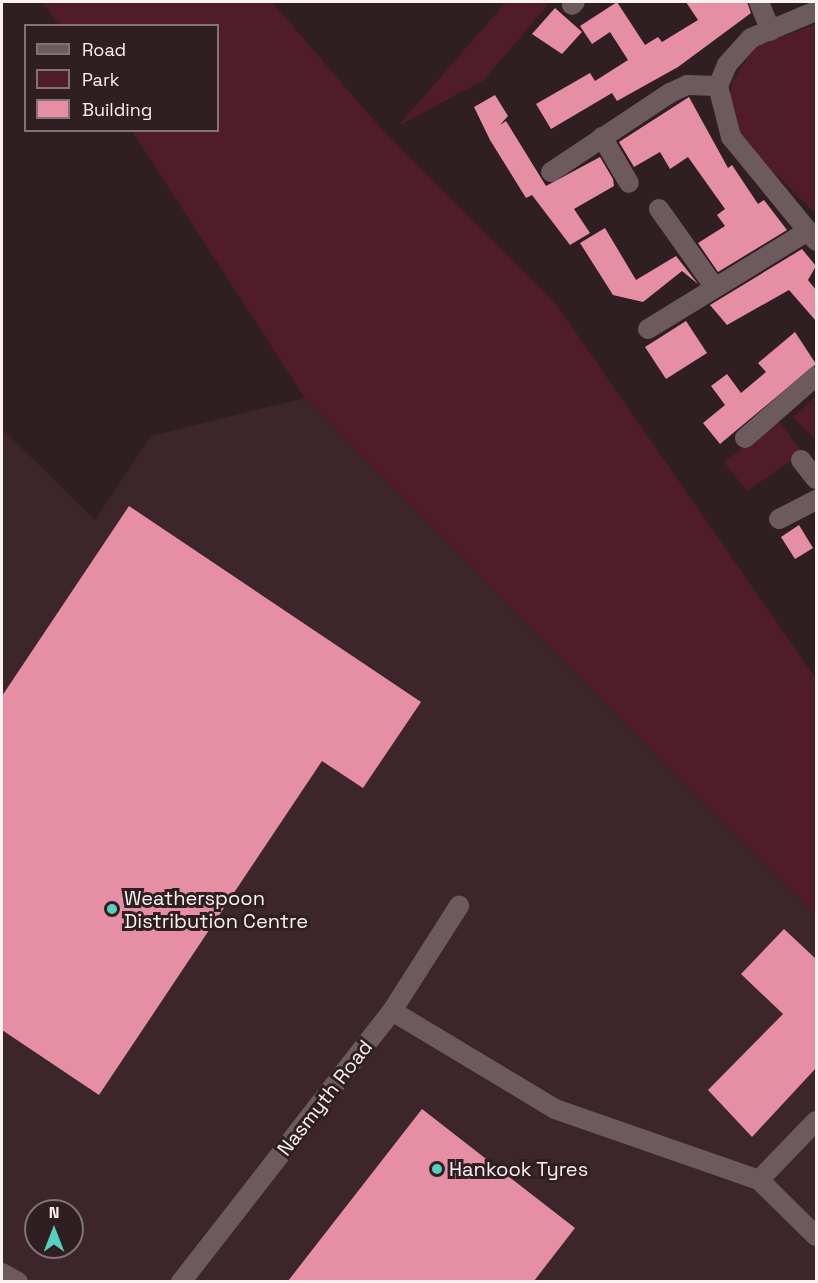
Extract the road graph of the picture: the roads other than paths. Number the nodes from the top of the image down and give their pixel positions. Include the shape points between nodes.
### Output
1 (759, 2) edge
2 (816, 11) edge
3 (771, 31) junction
4 (718, 86) junction
5 (602, 137) junction
6 (550, 172) dead end
7 (629, 183) dead end
8 (659, 208) dead end
9 (812, 236) edge
10 (713, 285) junction
11 (648, 329) dead end
12 (816, 376) edge
13 (745, 438) dead end
14 (801, 460) dead end
15 (816, 478) edge
16 (816, 500) edge
17 (779, 519) dead end
18 (459, 906) dead end
19 (392, 1011) junction
20 (816, 1121) edge
21 (759, 1180) junction
22 (816, 1236) edge
23 (2, 1273) edge
24 (18, 1281) edge
25 (181, 1281) edge

1 - 3 street
2 - 3 street
3 - 4 street via 737,50
4 - 5 street via 687,85
4 - 9 street via 731,137
5 - 6 street
5 - 7 street
8 - 10 street
9 - 10 street
10 - 11 street
12 - 13 street
14 - 15 street
16 - 17 street
18 - 19 street, Nasmyth Road
19 - 21 street via 555,1109
19 - 25 street, Nasmyth Road
20 - 21 street
21 - 22 street
23 - 24 street

